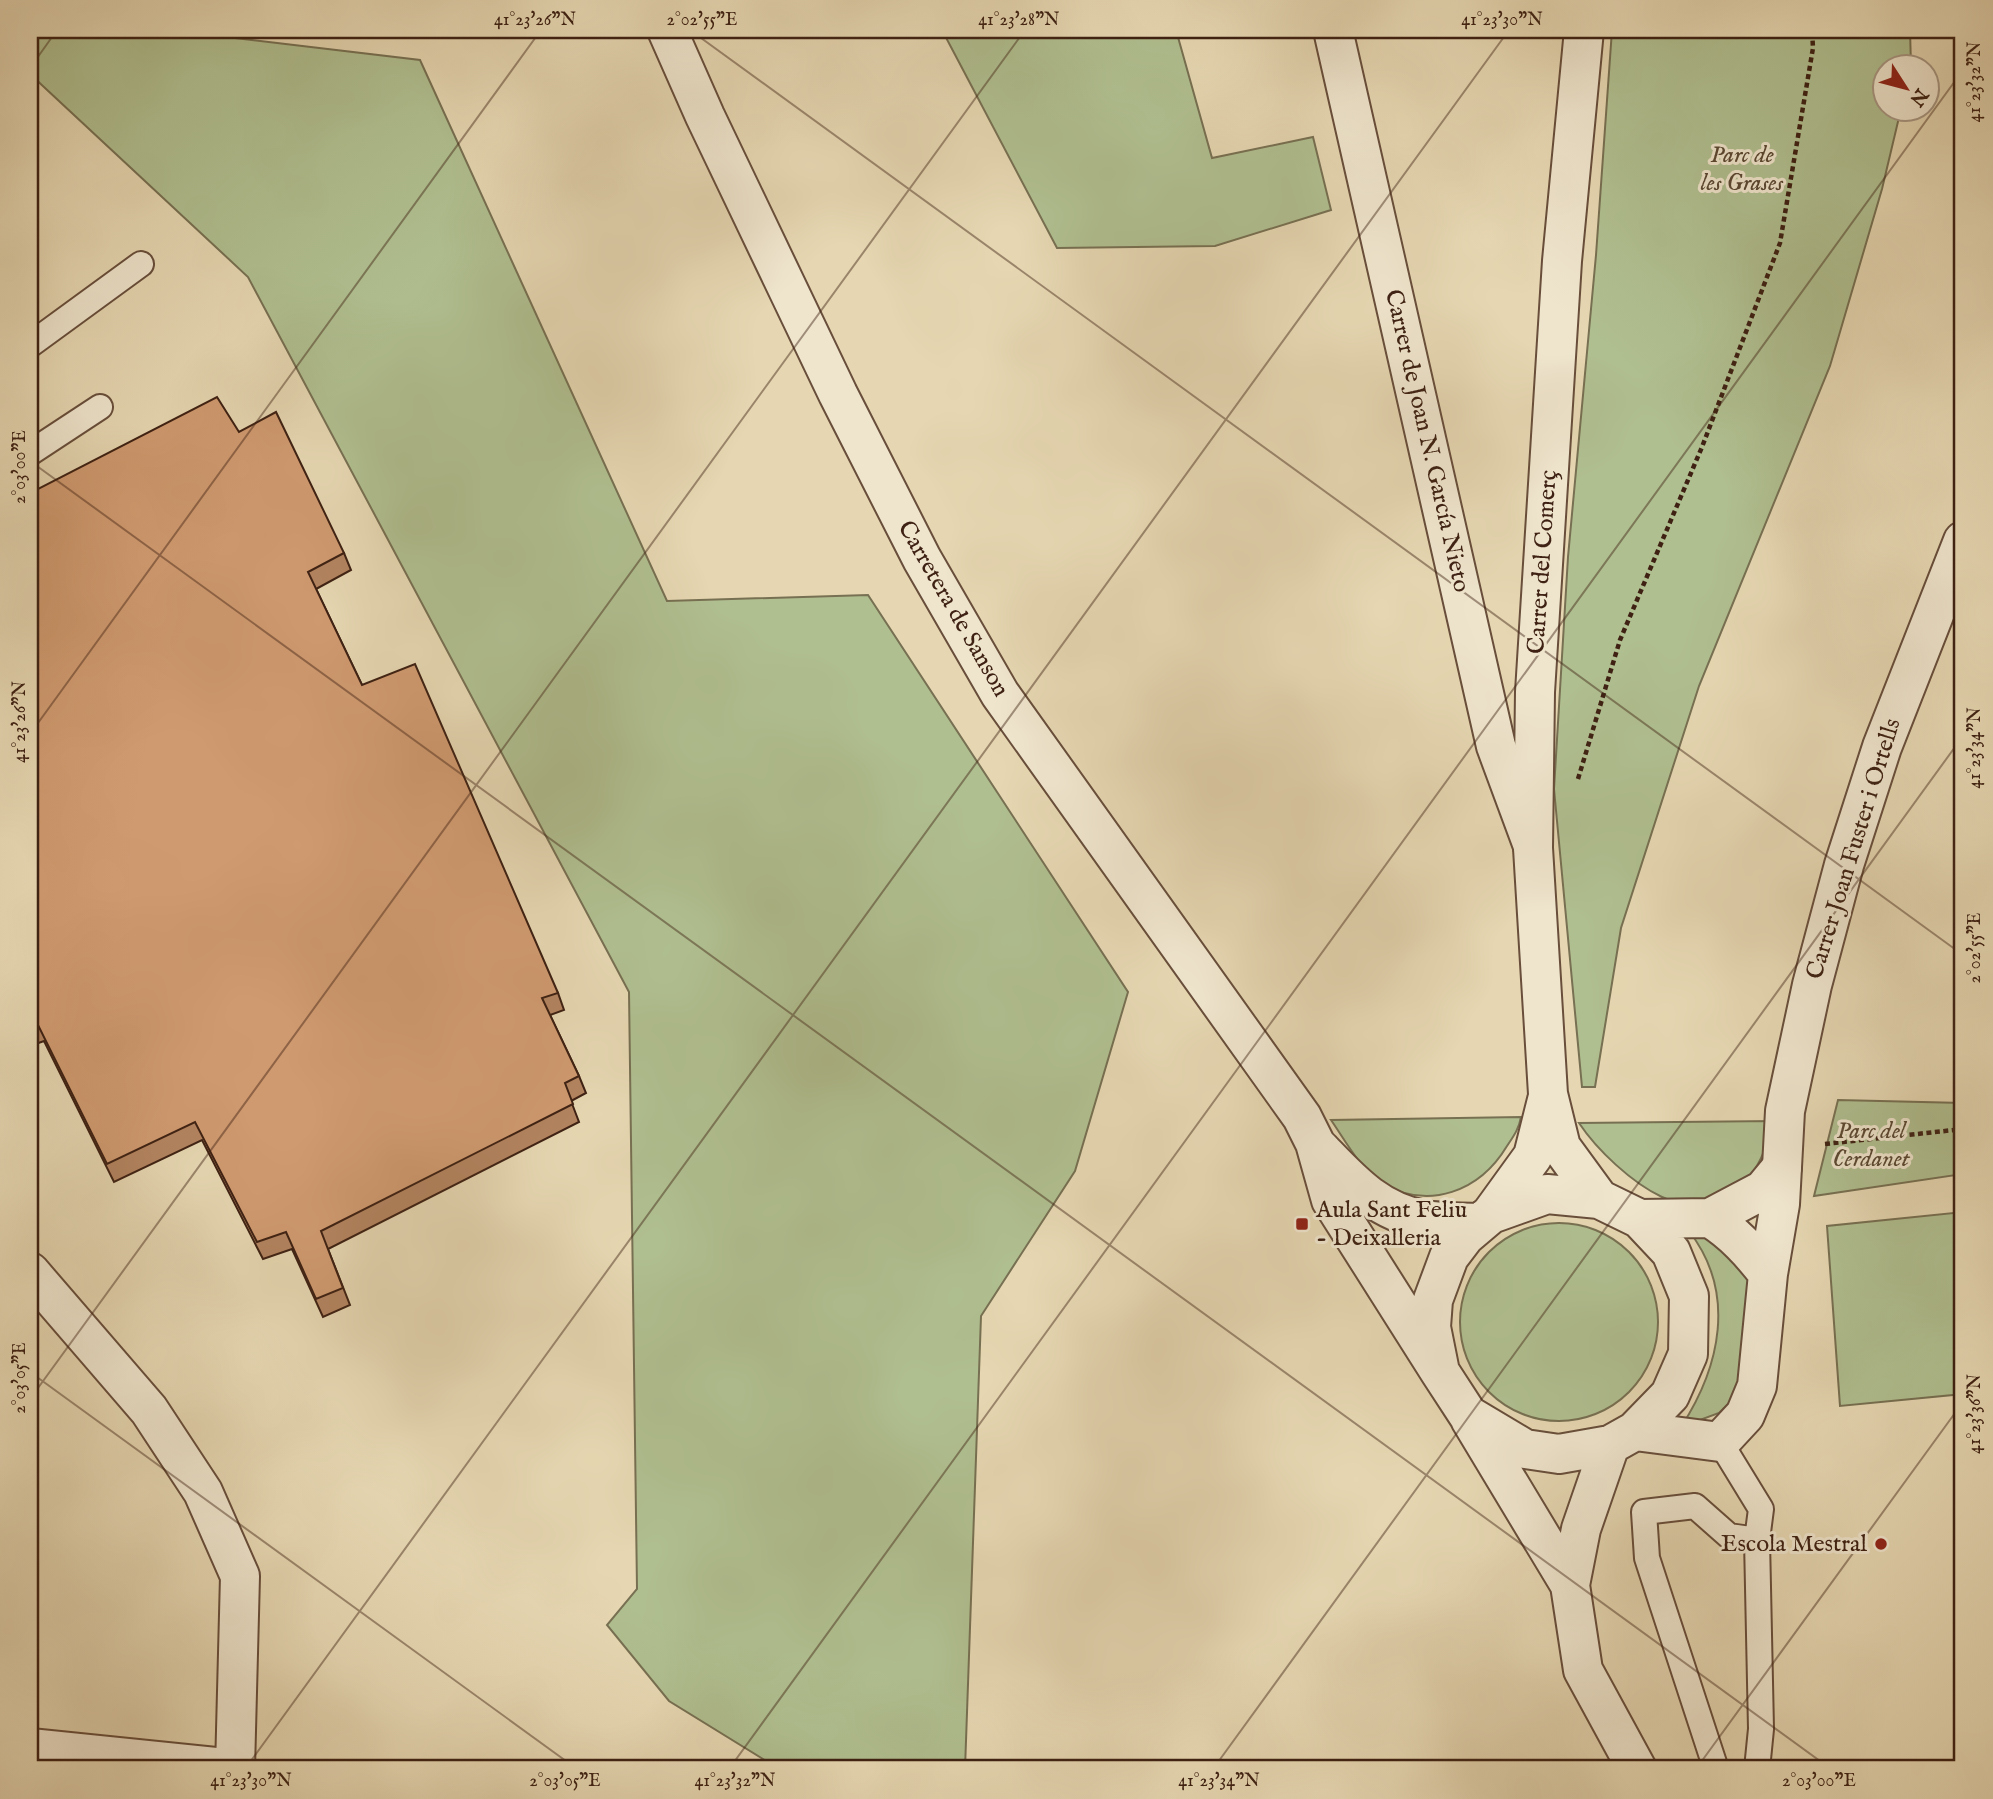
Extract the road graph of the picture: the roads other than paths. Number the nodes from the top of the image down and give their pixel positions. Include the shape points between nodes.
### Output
1 (667, 30) edge
2 (1333, 30) edge
3 (1584, 30) edge
4 (141, 264) dead end
5 (30, 345) edge
6 (100, 407) dead end
7 (30, 453) edge
8 (1963, 541) edge
9 (1534, 848) junction
10 (1548, 1094) junction
11 (1315, 1143) junction
12 (1782, 1167) junction
13 (1600, 1199) junction
14 (1485, 1218) junction
15 (1710, 1218) junction
16 (1640, 1220) junction
17 (30, 1272) edge
18 (1768, 1274) junction
19 (1440, 1372) junction
20 (1468, 1415) junction
21 (1623, 1438) junction
22 (1720, 1442) junction
23 (1757, 1540) junction
24 (1570, 1585) junction
25 (30, 1748) edge
26 (235, 1769) edge
27 (1637, 1769) edge
28 (1716, 1769) edge
29 (1757, 1769) edge

1 - 11 street, Carretera de Sanson via 838,394 922,559 1000,694
2 - 9 street, Carrer de Joan N. García Nieto via 1496,746
3 - 9 street, Carrer del Comerç via 1561,274 1535,692
4 - 5 lane
6 - 7 lane
8 - 12 street, Carrer Joan Fuster i Ortells via 1882,747 1844,865 1785,1111
9 - 10 street, Carrer del Comerç
10 - 13 street, Carrer del Comerç via 1561,1147
10 - 14 street, Carrer del Comerç via 1532,1156
11 - 14 street via 1363,1193 1393,1211 1425,1220
11 - 19 street via 1331,1200
12 - 15 street via 1763,1190
12 - 18 street, Carrer Joan Fuster i Ortells
13 - 14 street via 1547,1194
13 - 16 street
14 - 19 street, Carrer del Comerç via 1449,1257 1433,1300 1431,1327
15 - 16 street
15 - 18 street via 1748,1248
16 - 21 street via 1671,1252 1689,1296 1688,1354 1670,1395
17 - 26 street via 149,1409 203,1492 240,1576
18 - 22 street, Carrer Joan Fuster i Ortells via 1757,1386 1745,1415
19 - 20 street
20 - 21 street via 1525,1449 1559,1454
20 - 24 street
21 - 22 street
21 - 24 street via 1581,1529
22 - 23 lane via 1761,1509
23 - 28 lane via 1728,1536 1695,1506 1644,1512 1647,1559
23 - 29 lane via 1761,1730
24 - 27 street via 1583,1670
25 - 26 street

